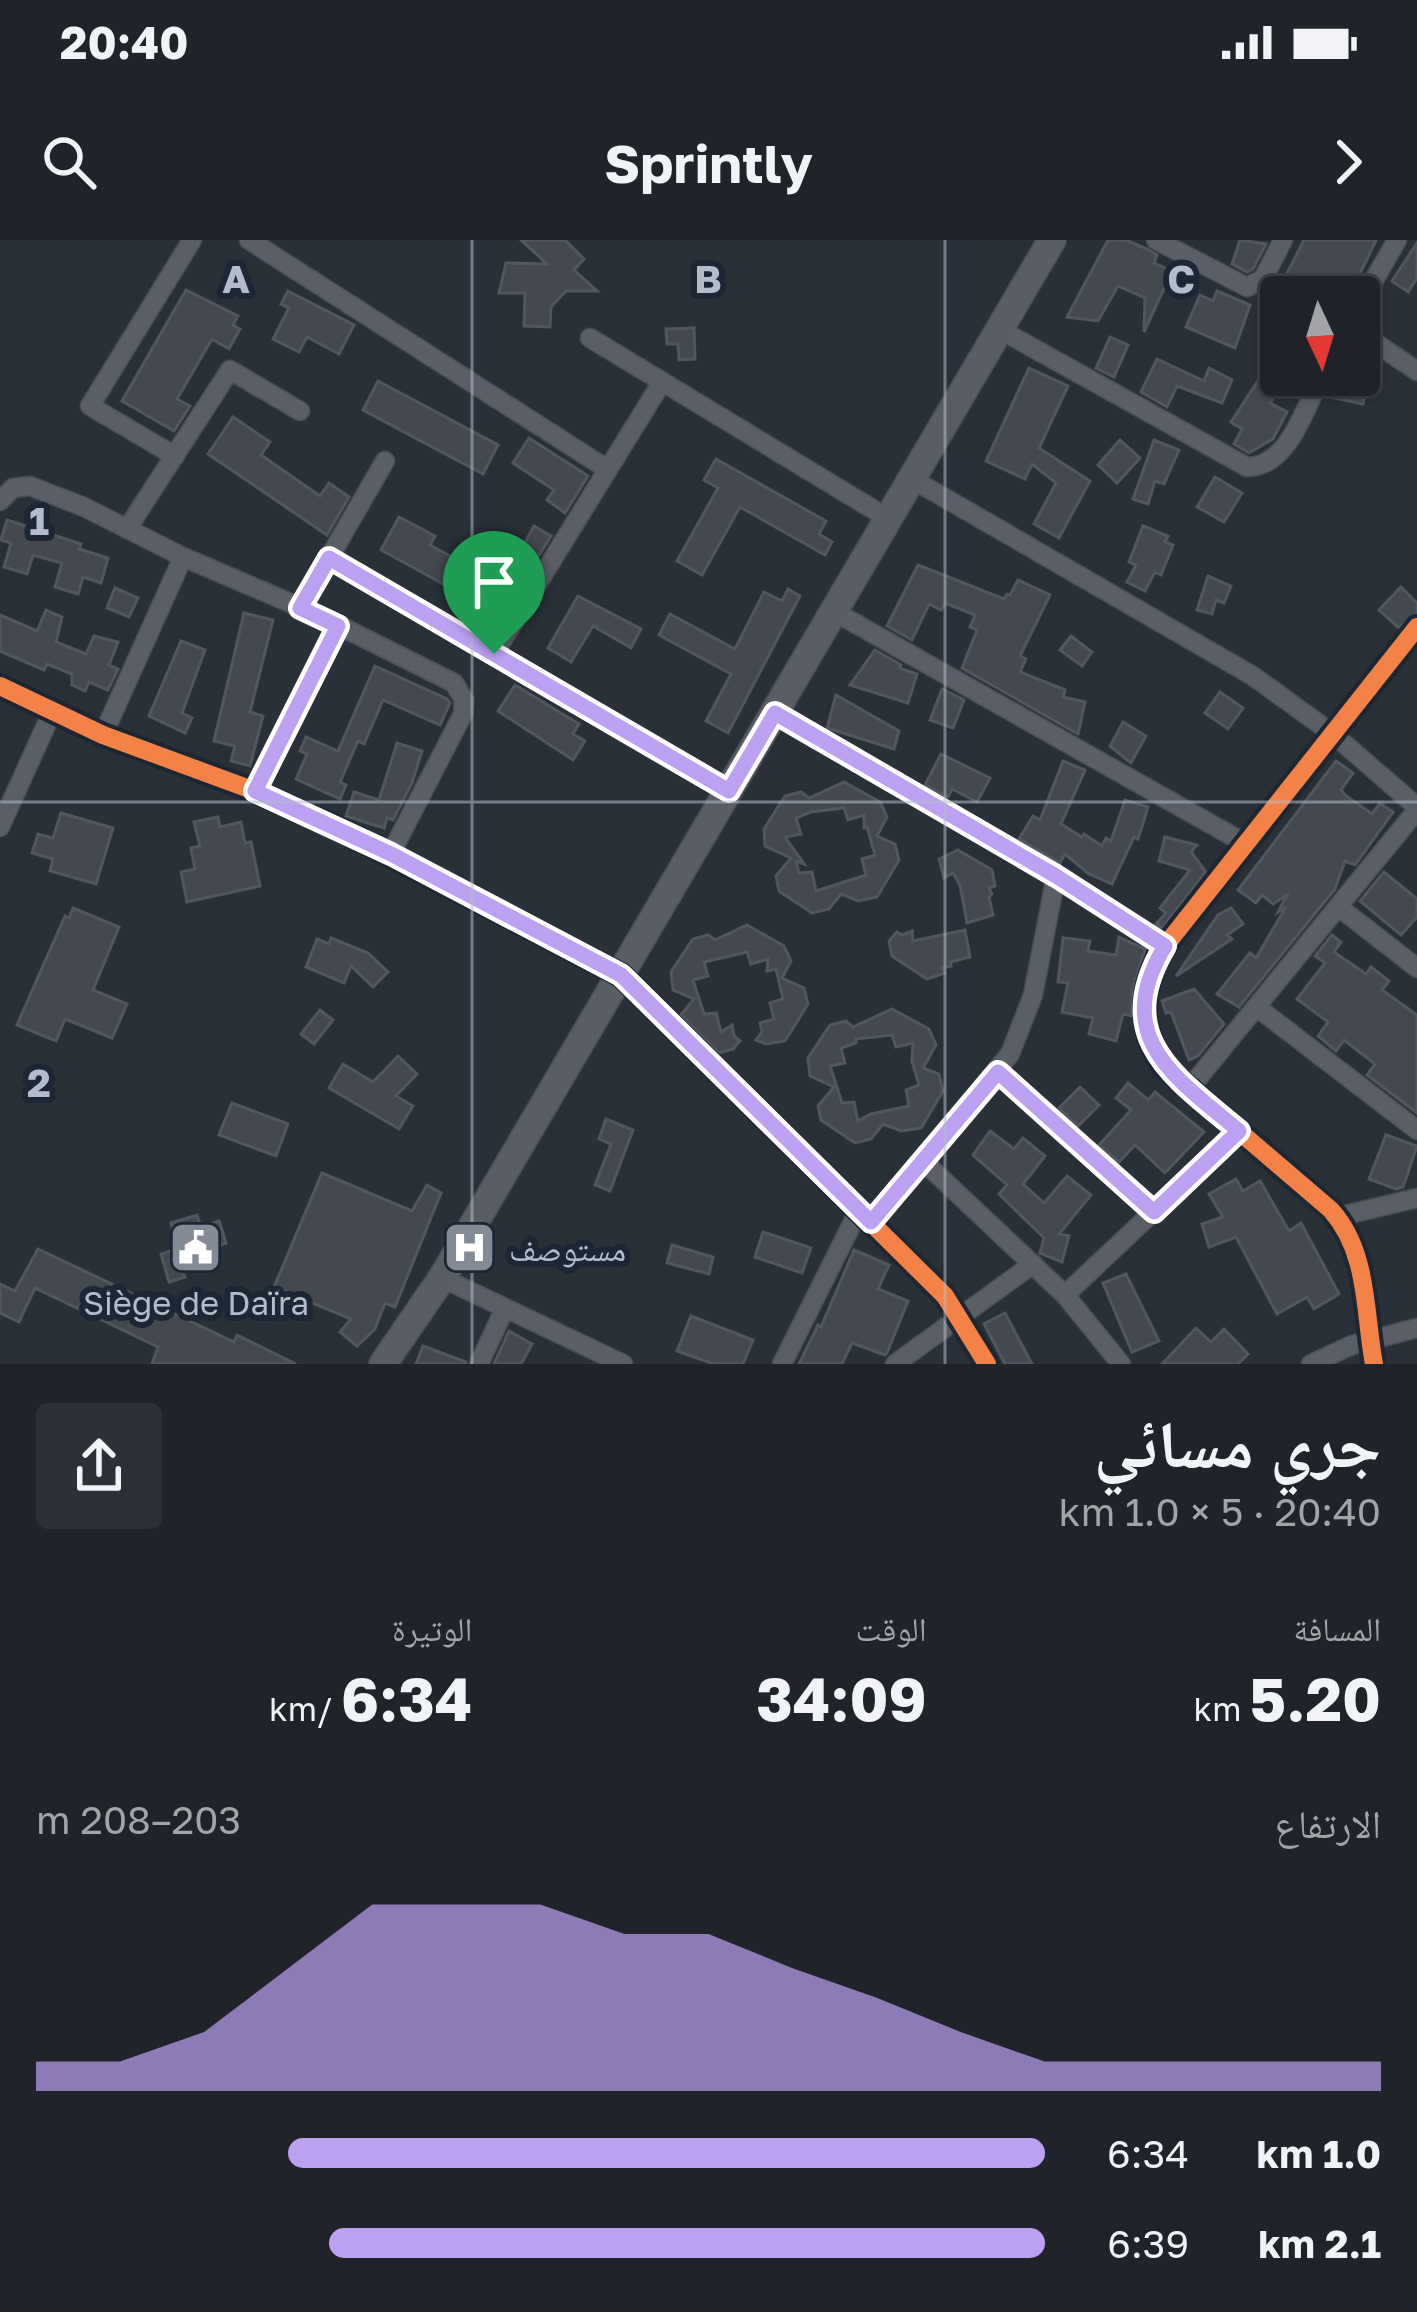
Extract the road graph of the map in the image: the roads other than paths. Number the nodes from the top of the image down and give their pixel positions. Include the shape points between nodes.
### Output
1 (192, 240) edge
2 (249, 240) edge
3 (1052, 240) edge
4 (1156, 240) edge
5 (1283, 240) edge
6 (1397, 240) edge
7 (1376, 276) edge
8 (999, 329) junction
9 (590, 338) dead end
10 (1380, 346) edge
11 (1417, 371) edge
12 (662, 382) junction
13 (1311, 396) edge
14 (300, 411) dead end
15 (175, 456) junction
16 (385, 461) dead end
17 (607, 469) junction
18 (912, 479) junction
19 (0, 501) edge
20 (889, 519) junction
21 (127, 529) junction
22 (183, 557) junction
23 (329, 558) junction
24 (300, 608) junction
25 (835, 612) junction
26 (338, 626) junction
27 (1417, 627) edge
28 (494, 654) junction
29 (0, 686) edge
30 (53, 710) junction
31 (775, 713) junction
32 (1333, 734) junction
33 (103, 735) junction
34 (255, 791) junction
35 (729, 791) junction
36 (1417, 808) edge
37 (0, 827) edge
38 (1248, 845) junction
39 (391, 854) junction
40 (1056, 876) junction
41 (1340, 908) junction
42 (1165, 946) junction
43 (1417, 968) edge
44 (621, 975) junction
45 (1258, 1008) junction
46 (998, 1072) junction
47 (1189, 1089) junction
48 (1417, 1130) edge
49 (1239, 1131) junction
50 (923, 1161) junction
51 (1417, 1198) edge
52 (1154, 1212) junction
53 (865, 1216) junction
54 (1337, 1217) junction
55 (1033, 1264) junction
56 (440, 1282) junction
57 (1065, 1295) junction
58 (505, 1308) junction
59 (958, 1318) junction
60 (1417, 1328) edge
61 (1370, 1340) junction
62 (383, 1364) edge
63 (397, 1364) edge
64 (479, 1364) edge
65 (622, 1364) edge
66 (782, 1364) edge
67 (895, 1364) edge
68 (987, 1364) edge
69 (1121, 1364) edge
70 (1311, 1364) edge
71 (1374, 1364) edge

1 - 15 street via 90,406
2 - 17 street
3 - 8 main road
4 - 5 street via 1247,287 1263,279
6 - 7 street
8 - 13 street via 1246,467 1281,453
8 - 18 main road
9 - 12 street
10 - 11 street
12 - 17 street
12 - 20 street
14 - 15 street via 230,370
15 - 21 street
16 - 23 street
17 - 28 street
18 - 20 main road
18 - 32 street via 1253,676
19 - 21 street via 30,486
20 - 25 main road
21 - 22 street
22 - 24 street
22 - 33 street
23 - 24 street
23 - 28 street
24 - 26 street
25 - 31 main road
25 - 38 street
26 - 34 street
26 - 39 street via 454,683 464,700
27 - 32 street
28 - 35 street
29 - 30 street
30 - 33 street
30 - 37 street
31 - 35 main road
31 - 40 street
32 - 36 street
32 - 38 street
33 - 34 street
34 - 39 street
35 - 44 main road
36 - 41 street
38 - 42 street
39 - 44 street
40 - 42 street
40 - 46 street via 1027,1016
41 - 43 street
41 - 45 street
42 - 47 street via 1148,980 1144,1019 1156,1056
44 - 53 street
44 - 56 main road
45 - 47 street
45 - 48 street
46 - 50 street
46 - 52 street
47 - 49 street
49 - 52 street
49 - 54 street
50 - 53 street
50 - 55 street
51 - 54 street
52 - 57 street
53 - 59 street
53 - 66 street
54 - 61 street via 1358,1256
55 - 57 street
55 - 59 street
56 - 58 street
56 - 62 main road
56 - 63 main road
57 - 69 street
58 - 64 street
58 - 65 street
59 - 67 street
59 - 68 street
60 - 61 street
61 - 70 street
61 - 71 street

